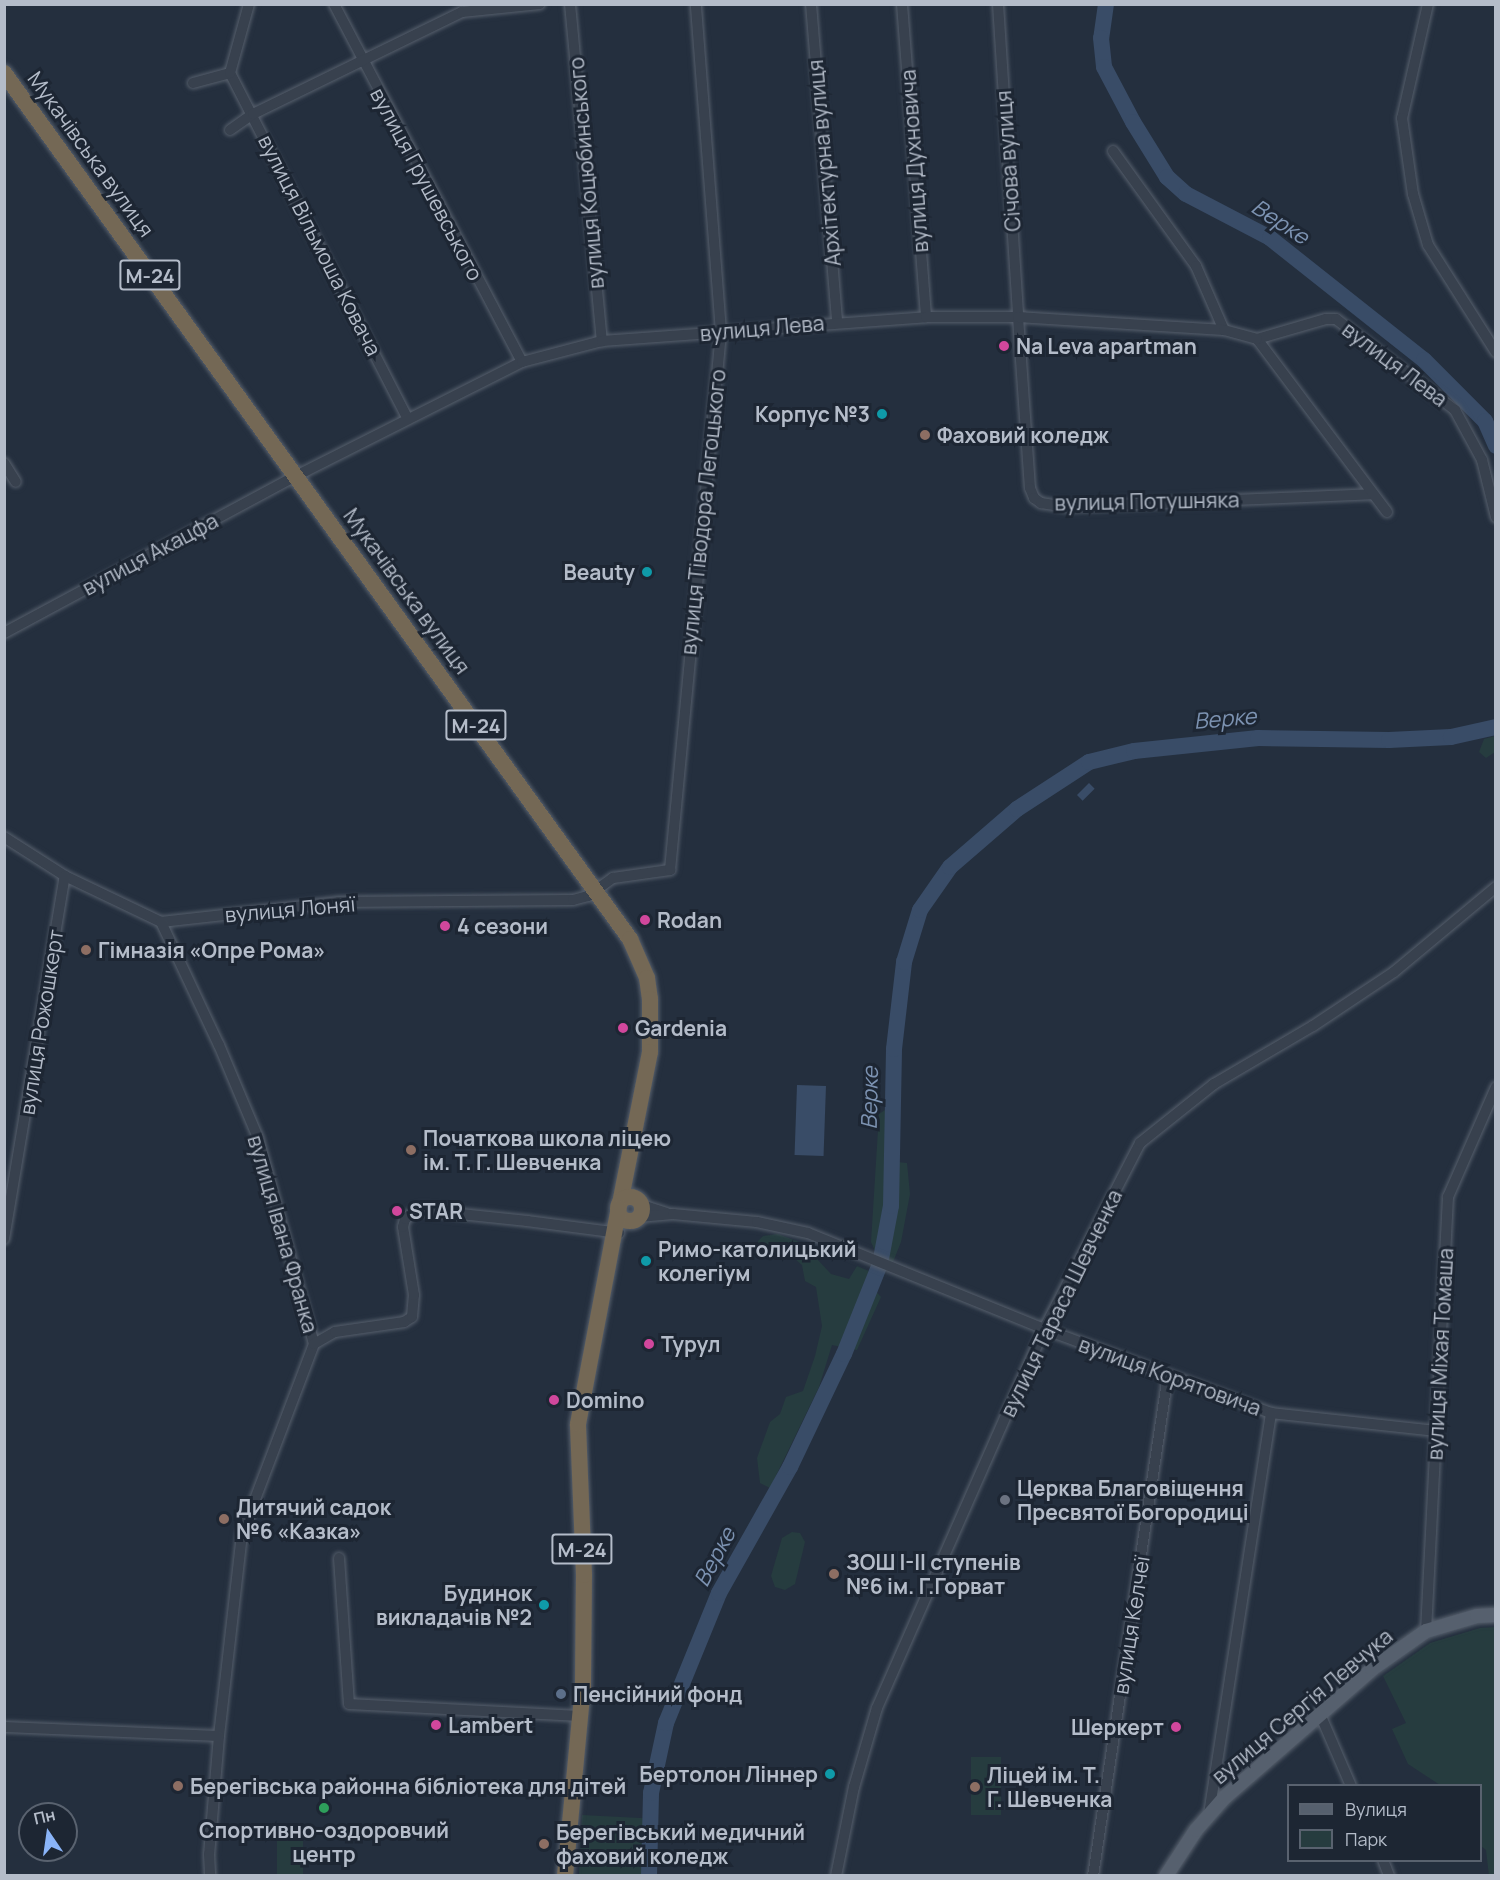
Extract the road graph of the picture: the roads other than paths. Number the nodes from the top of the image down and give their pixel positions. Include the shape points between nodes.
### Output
1 (249, 4) edge
2 (334, 4) edge
3 (540, 4) edge
4 (570, 4) edge
5 (696, 4) edge
6 (811, 4) edge
7 (902, 4) edge
8 (998, 4) edge
9 (1428, 4) edge
10 (361, 60) junction
11 (4, 73) edge
12 (230, 73) junction
13 (193, 83) dead end
14 (253, 114) junction
15 (230, 130) dead end
16 (1113, 151) dead end
17 (926, 317) junction
18 (1018, 317) junction
19 (837, 322) junction
20 (1224, 330) junction
21 (721, 332) junction
22 (1257, 339) junction
23 (602, 341) junction
24 (1496, 352) edge
25 (522, 362) junction
26 (408, 419) junction
27 (4, 463) edge
28 (296, 476) junction
29 (16, 482) dead end
30 (1372, 494) junction
31 (1387, 512) dead end
32 (1496, 517) edge
33 (4, 633) edge
34 (4, 837) edge
35 (65, 876) junction
36 (1496, 887) edge
37 (596, 891) junction
38 (161, 922) junction
39 (1496, 1087) edge
40 (626, 1177) junction
41 (619, 1206) junction
42 (637, 1211) junction
43 (616, 1233) junction
44 (4, 1239) edge
45 (1044, 1329) junction
46 (314, 1344) junction
47 (1168, 1375) junction
48 (1271, 1413) junction
49 (1436, 1431) junction
50 (339, 1558) dead end
51 (1496, 1615) edge
52 (1426, 1631) junction
53 (1320, 1714) junction
54 (580, 1716) junction
55 (4, 1727) edge
56 (219, 1736) junction
57 (1351, 1784) edge
58 (1209, 1814) junction
59 (210, 1875) edge
60 (565, 1875) edge
61 (836, 1875) edge
62 (1093, 1875) edge
63 (1166, 1875) edge

1 - 12 street
2 - 10 street, вулиця Грушевського
3 - 10 street via 462,12
4 - 23 street, вулиця Коцюбинського
5 - 21 street, вулиця Тіводора Легоцького
6 - 19 street, Архітектурна вулиця
7 - 17 street, вулиця Духновича
8 - 18 street, Січова вулиця
9 - 24 street via 1402,118 1413,194 1428,245
10 - 14 street
10 - 25 street, вулиця Грушевського
11 - 28 highway, Мукачівська вулиця / М-24
12 - 13 street
12 - 14 street, вулиця Вільмоша Ковача
14 - 15 street
14 - 26 street, вулиця Вільмоша Ковача
16 - 20 street via 1196,267
17 - 18 street, вулиця Лева
17 - 19 street, вулиця Лева
18 - 20 street, вулиця Лева
18 - 30 street, вулиця Потушняка via 1030,488 1034,498 1041,502 1066,507
19 - 21 street, вулиця Лева
20 - 22 street, вулиця Лева
21 - 23 street, вулиця Лева
21 - 37 street, вулиця Тіводора Легоцького via 670,870 613,878
22 - 30 street
22 - 32 street, вулиця Лева via 1336,319 1455,410 1482,460
23 - 25 street, вулиця Лева
25 - 26 street, вулиця Лева
26 - 28 street, вулиця Лева
27 - 29 street
28 - 33 street, вулиця Акацфа
28 - 37 highway, Мукачівська вулиця / М-24
30 - 31 street
34 - 35 street
35 - 38 street
35 - 44 street, вулиця Рожошкерт
36 - 45 street, вулиця Тараса Шевченка via 1394,972 1313,1026 1214,1084 1140,1143
37 - 38 street, вулиця Лоняї via 573,900 338,902
37 - 40 highway, Мукачівська вулиця / М-24 via 640,957 650,999 651,1052
38 - 46 street, вулиця Івана Франка via 258,1138
39 - 49 street, вулиця Міхая Томаша via 1448,1197
40 - 41 highway, Мукачівська вулиця / М-24
40 - 42 highway
41 - 42 highway via 626,1198
41 - 43 highway, Мукачівська вулиця / М-24
42 - 43 highway, Мукачівська вулиця / М-24
42 - 45 street, вулиця Корятовича via 757,1222 808,1233
43 - 46 street via 492,1217 414,1212 405,1219 403,1227 414,1295 412,1317 404,1322 335,1332
43 - 54 highway, Мукачівська вулиця / М-24 via 609,1249 578,1424 584,1575
45 - 47 street, вулиця Корятовича
45 - 61 street, вулиця Тараса Шевченка via 877,1708 854,1788
46 - 56 street, вулиця Івана Франка via 242,1534
47 - 48 street, вулиця Корятовича
47 - 62 street, вулиця Келчеї
48 - 49 street, вулиця Корятовича
48 - 58 street
49 - 52 street, вулиця Міхая Томаша
50 - 54 street via 349,1704
51 - 52 main road, вулиця Сергія Левчука
52 - 53 main road, вулиця Сергія Левчука
53 - 57 street
53 - 58 main road, вулиця Сергія Левчука
54 - 60 highway, Мукачівська вулиця / М-24
55 - 56 street
56 - 59 street, вулиця Івана Франка
58 - 63 main road, вулиця Сергія Левчука

